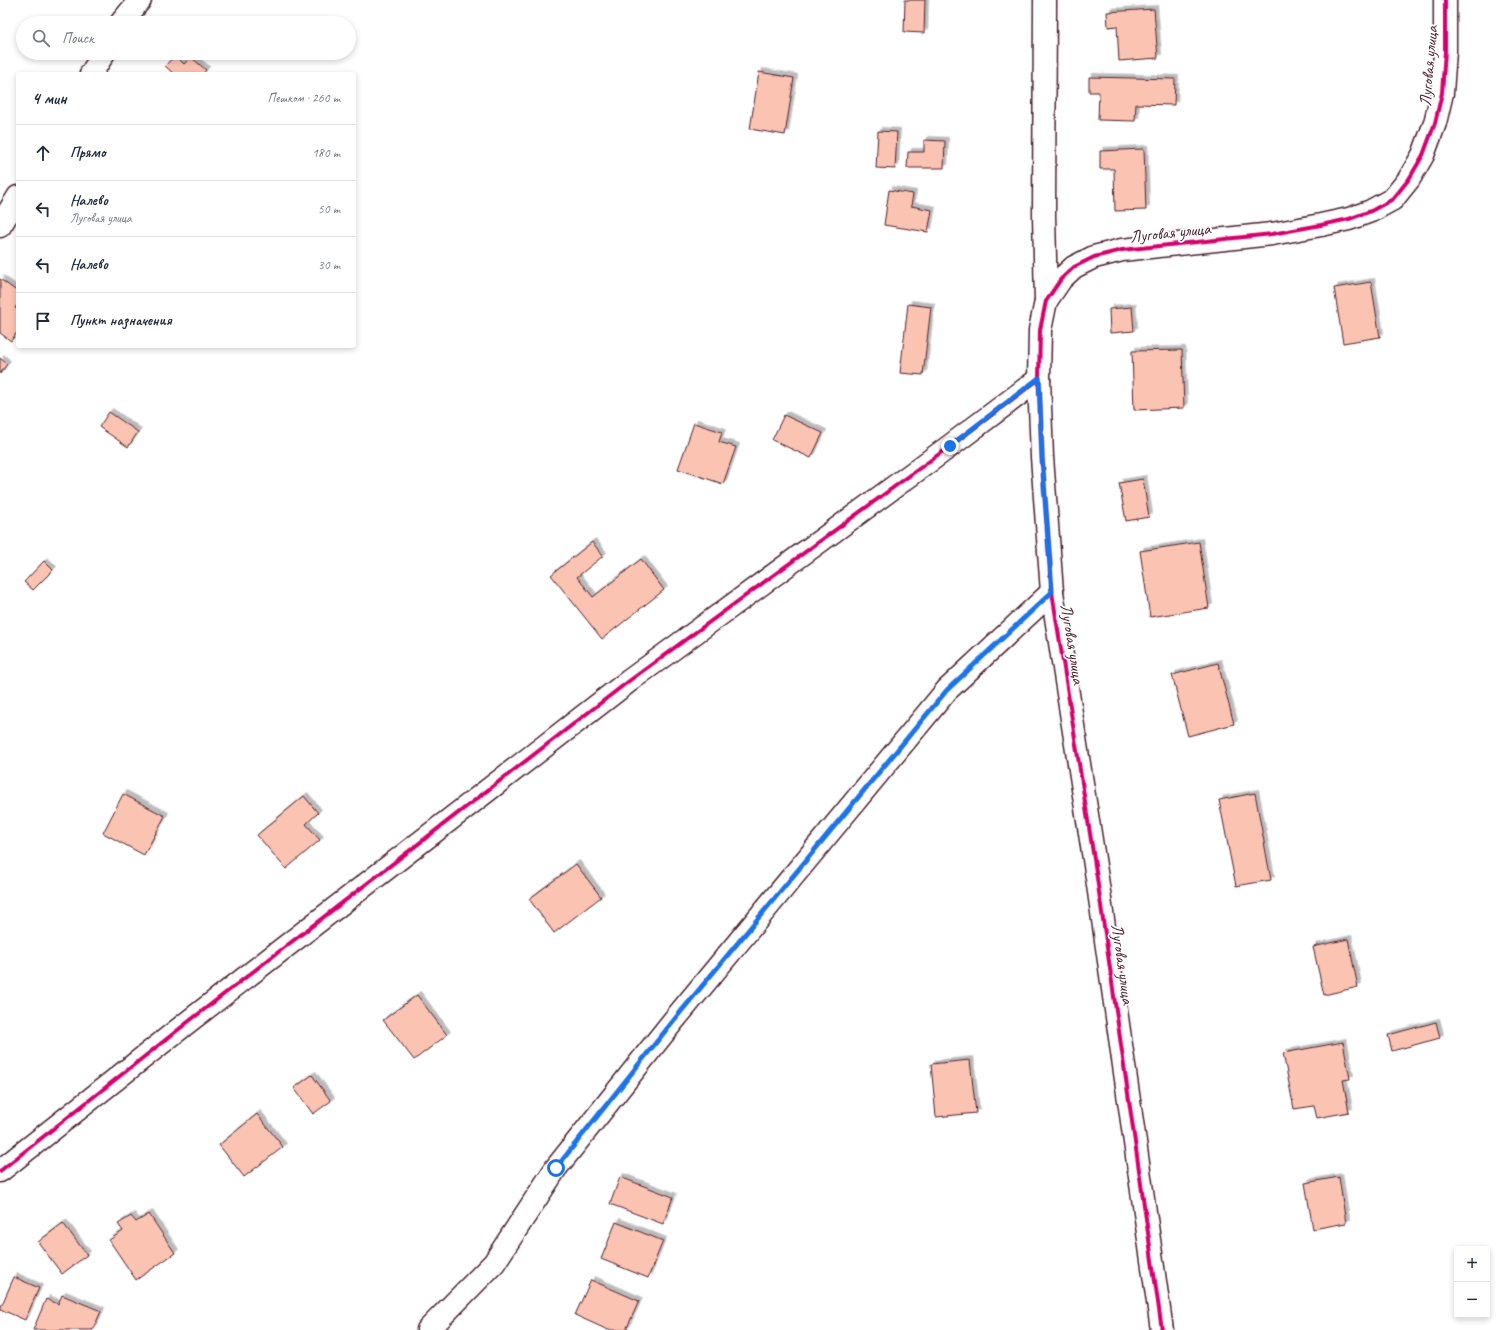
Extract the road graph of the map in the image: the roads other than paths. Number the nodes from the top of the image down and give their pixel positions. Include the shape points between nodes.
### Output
1 (140, 0) edge
2 (1045, 0) edge
3 (1445, 0) edge
4 (127, 16) edge
5 (100, 60) edge
6 (92, 72) edge
7 (16, 201) edge
8 (0, 226) edge
9 (1046, 301) junction
10 (1039, 378) junction
11 (1052, 592) junction
12 (0, 1171) edge
13 (428, 1330) edge
14 (1162, 1330) edge

1 - 4 street
2 - 9 street, Луговая улица
3 - 9 street, Луговая улица via 1442,93 1435,123 1423,155 1409,179 1392,199 1349,219 1321,225 1272,234 1122,250 1094,257 1061,279
5 - 6 street
7 - 8 street
9 - 10 street, Луговая улица via 1040,330
10 - 11 street, Луговая улица
10 - 12 street via 629,681 181,1027
11 - 13 street via 947,690 674,1020 556,1168 494,1263
11 - 14 street, Луговая улица via 1097,878

